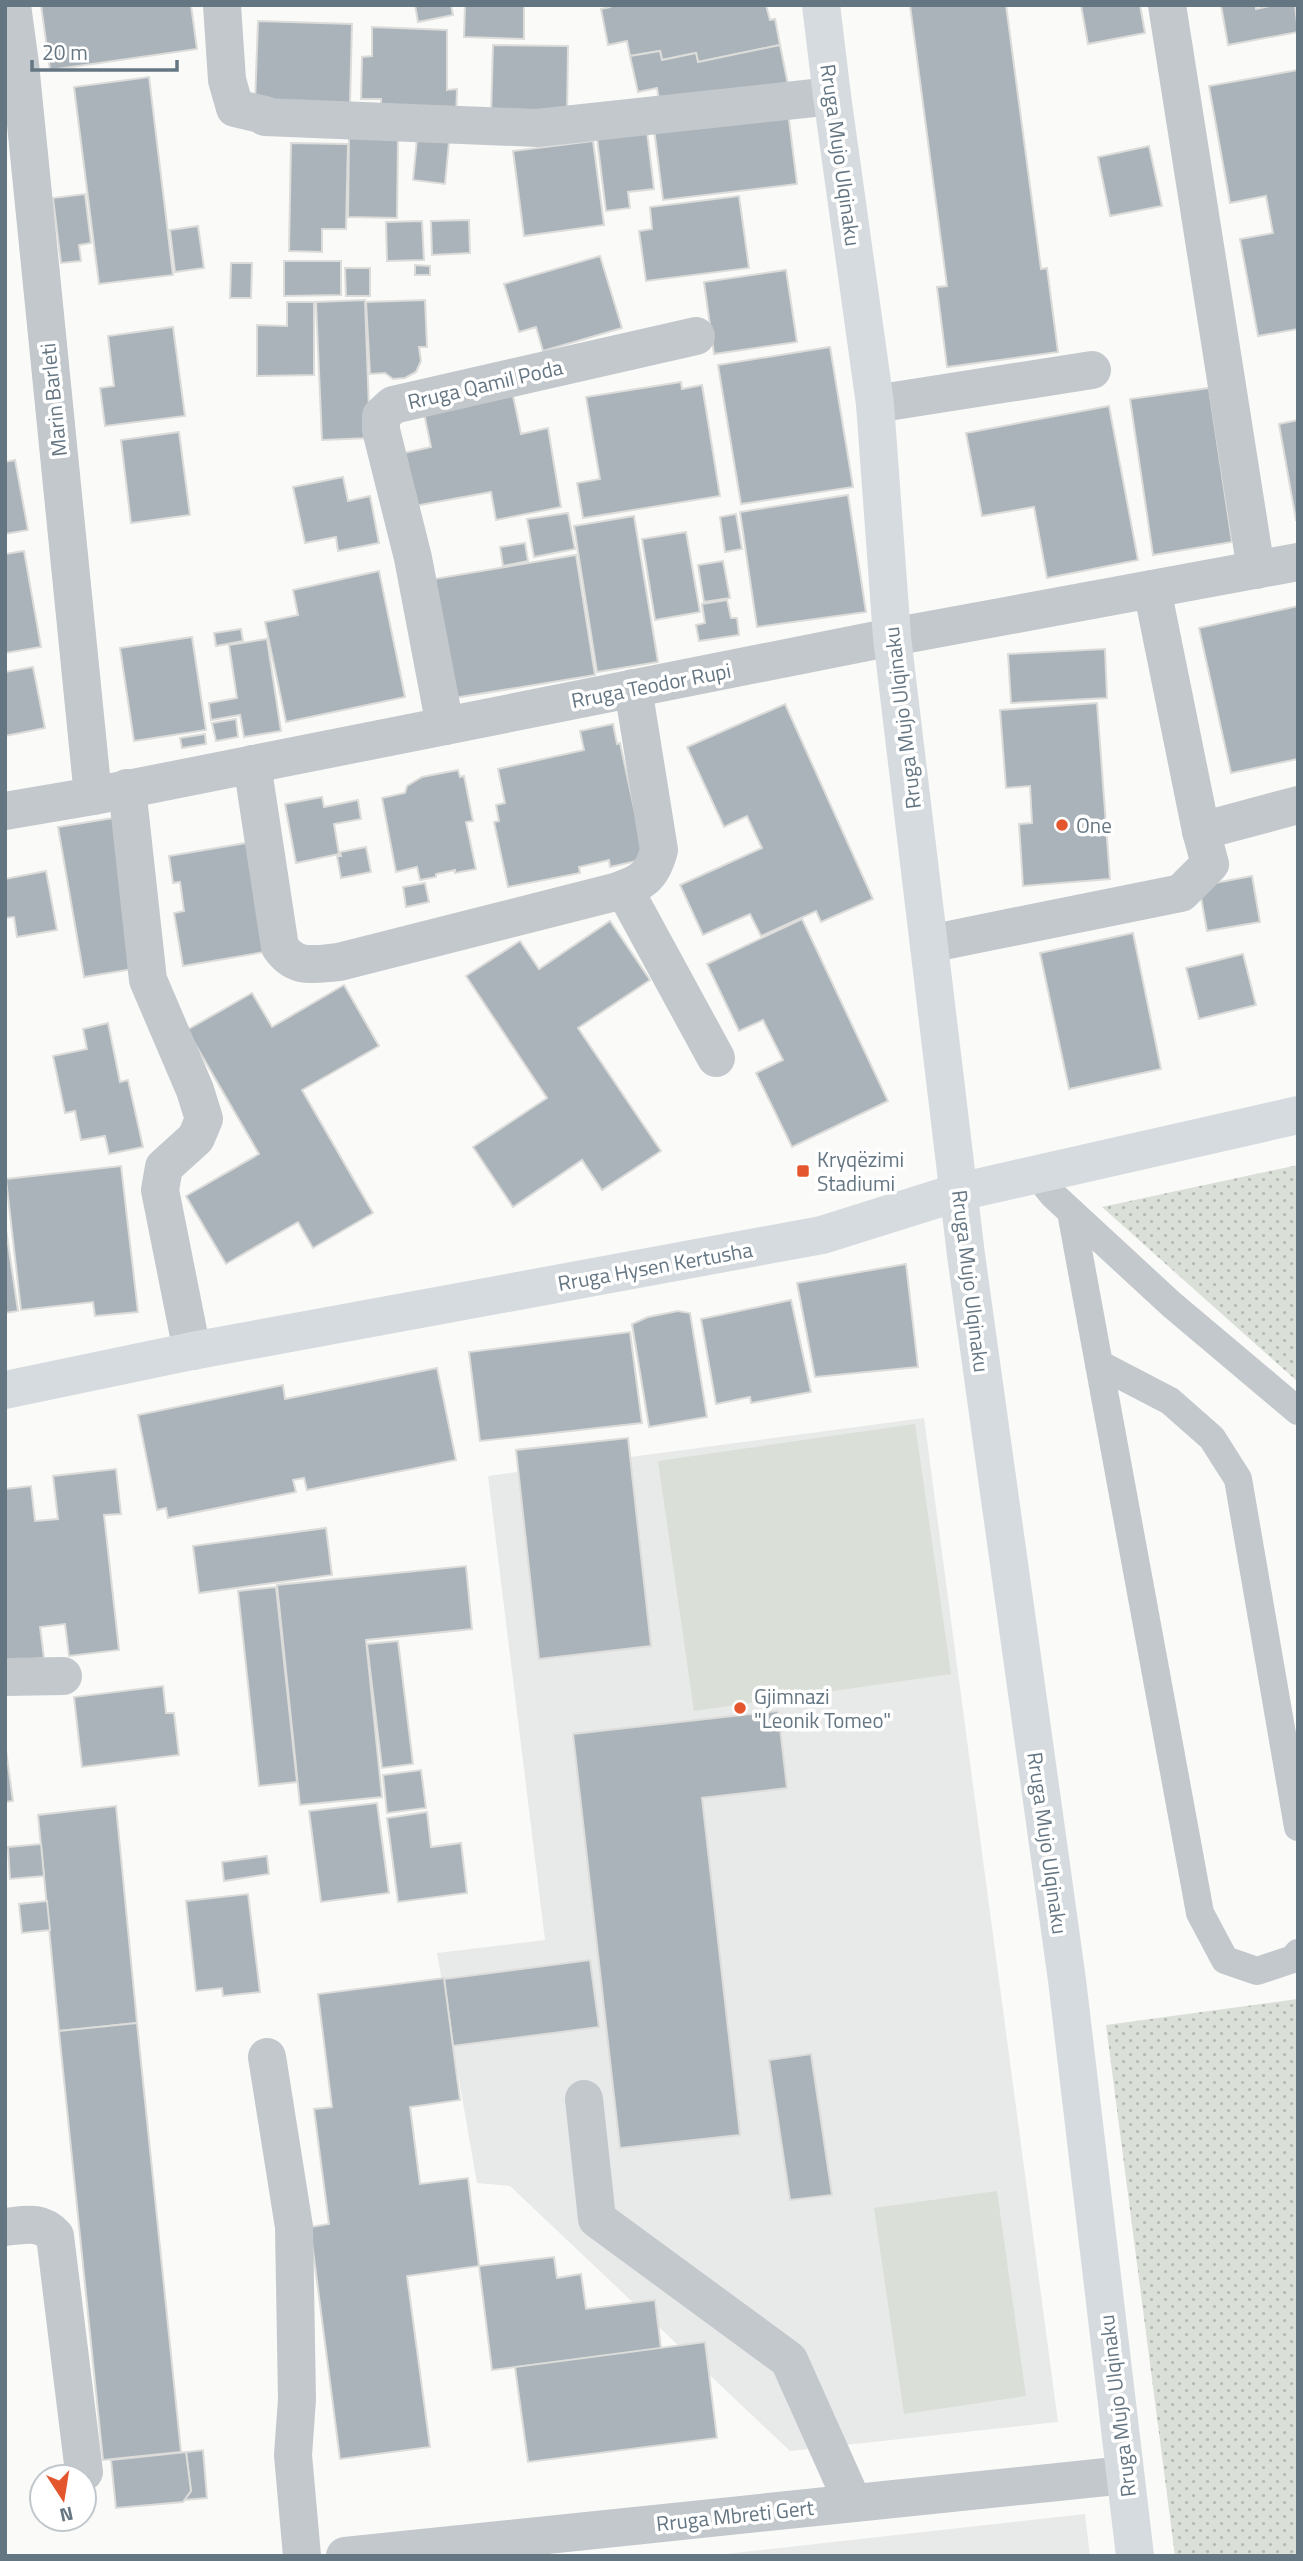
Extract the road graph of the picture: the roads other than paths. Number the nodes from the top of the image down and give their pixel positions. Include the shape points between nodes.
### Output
1 (12, 5) edge
2 (222, 5) edge
3 (821, 5) edge
4 (1167, 5) edge
5 (832, 96) junction
6 (696, 336) dead end
7 (1092, 370) dead end
8 (875, 404) junction
9 (1298, 562) edge
10 (1256, 570) junction
11 (1152, 589) junction
12 (891, 638) junction
13 (633, 688) junction
14 (445, 726) junction
15 (252, 764) junction
16 (110, 792) junction
17 (1298, 805) edge
18 (5, 811) edge
19 (1201, 831) junction
20 (624, 889) junction
21 (929, 944) junction
22 (716, 1058) dead end
23 (1298, 1115) edge
24 (1036, 1174) junction
25 (959, 1192) junction
26 (1071, 1212) junction
27 (192, 1351) junction
28 (1099, 1364) junction
29 (5, 1390) edge
30 (1298, 1411) edge
31 (63, 1676) dead end
32 (5, 1677) edge
33 (1298, 1827) edge
34 (1298, 1953) edge
35 (267, 2057) dead end
36 (584, 2099) dead end
37 (5, 2227) edge
38 (83, 2463) edge
39 (1125, 2475) junction
40 (853, 2503) junction
41 (302, 2556) edge
42 (345, 2556) edge
43 (1135, 2556) edge

1 - 16 street, Marin Barleti
2 - 5 street via 227,80 235,108 265,117 537,128
3 - 5 main road, Rruga Mujo Ulqinaku
4 - 10 street
5 - 8 main road, Rruga Mujo Ulqinaku
6 - 14 street, Rruga Qamil Poda via 393,405 381,416
7 - 8 street
8 - 12 main road, Rruga Mujo Ulqinaku
9 - 10 street, Rruga Teodor Rupi
10 - 11 street, Rruga Teodor Rupi
11 - 12 street, Rruga Teodor Rupi
11 - 19 street
12 - 13 street, Rruga Teodor Rupi
12 - 21 main road, Rruga Mujo Ulqinaku
13 - 14 street, Rruga Teodor Rupi
13 - 20 street via 659,849 654,870
14 - 15 street, Rruga Teodor Rupi
15 - 16 street, Rruga Teodor Rupi
15 - 20 street via 280,947 289,960 305,965 339,962
16 - 18 street, Rruga Teodor Rupi
16 - 27 street, Marin Barleti via 148,981 204,1119 197,1138 164,1167 160,1190
17 - 19 street
19 - 21 street via 1210,864 1181,893
20 - 22 street
21 - 25 main road, Rruga Mujo Ulqinaku
23 - 24 main road, Rruga Hysen Kertusha
24 - 25 main road, Rruga Hysen Kertusha
24 - 26 lane
25 - 27 main road, Rruga Hysen Kertusha via 822,1235
25 - 39 main road, Rruga Mujo Ulqinaku via 1067,1980
26 - 28 lane
26 - 30 lane
27 - 29 main road, Rruga Hysen Kertusha
28 - 33 lane via 1170,1401 1212,1438 1238,1479
28 - 34 lane via 1200,1913 1225,1960 1257,1971
31 - 32 street
35 - 41 street via 294,2227 297,2399 293,2455
36 - 40 street via 597,2219 789,2360
37 - 38 street via 37,2224 55,2236
39 - 40 street, Rruga Mbreti Gert
39 - 43 main road, Rruga Mujo Ulqinaku
40 - 42 street, Rruga Mbreti Gert

